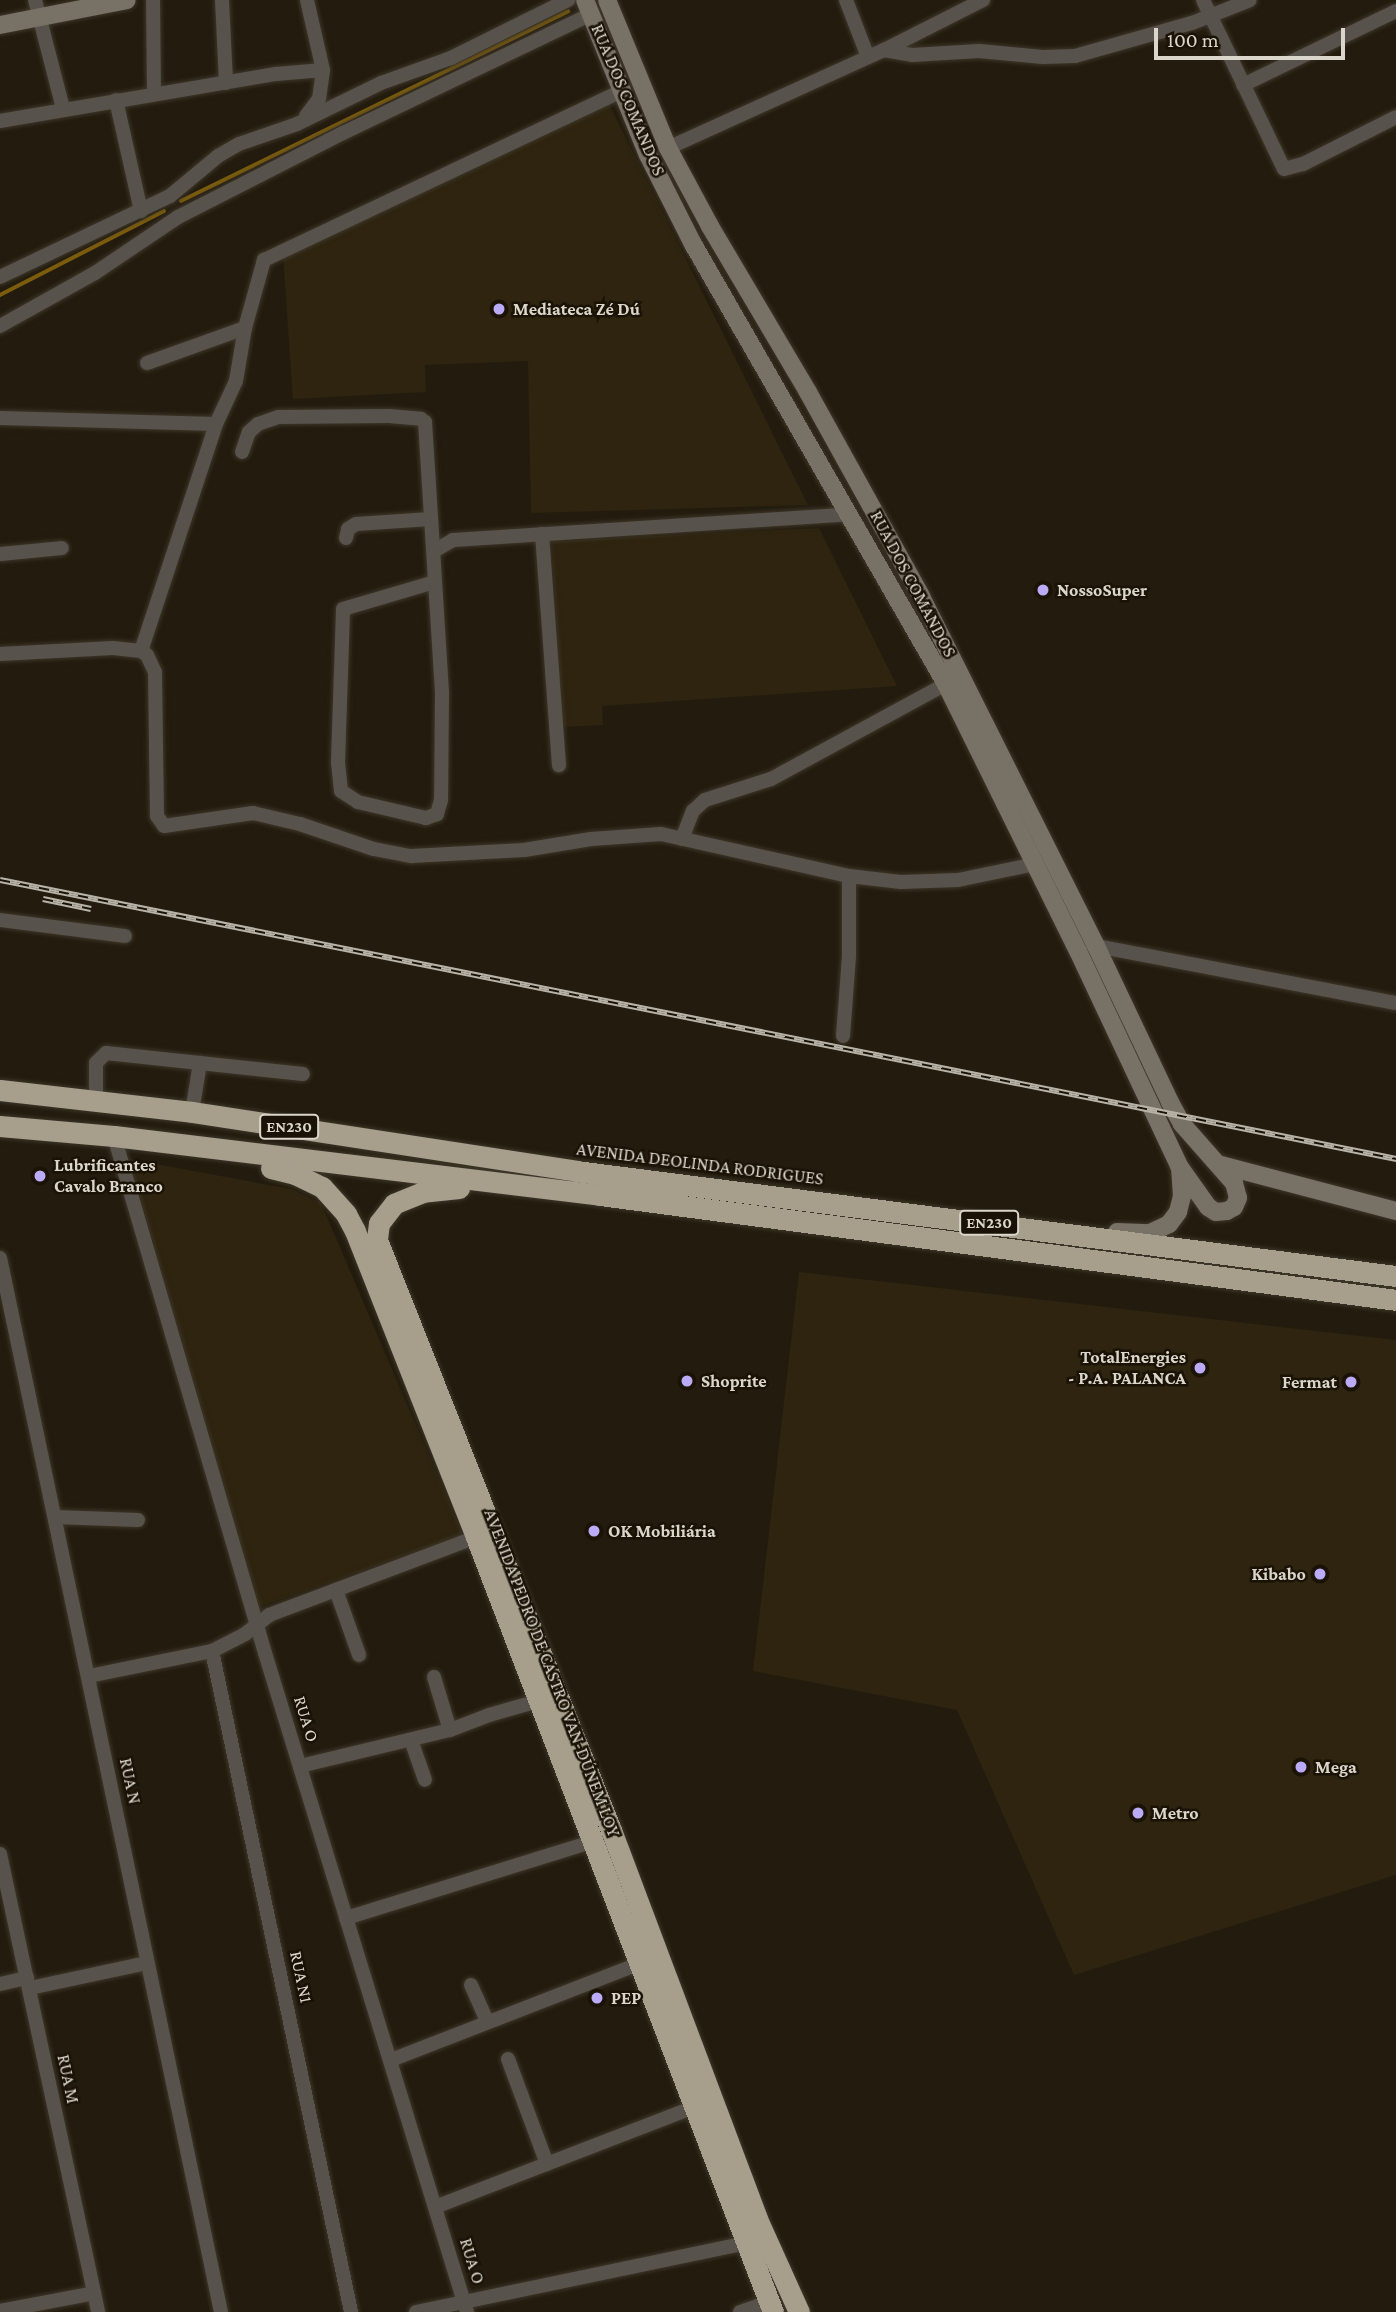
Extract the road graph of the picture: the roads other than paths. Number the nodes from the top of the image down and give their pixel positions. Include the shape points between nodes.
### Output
1 (127, 0) edge
2 (153, 0) edge
3 (222, 0) edge
4 (307, 0) edge
5 (568, 0) edge
6 (607, 0) edge
7 (846, 0) edge
8 (983, 0) edge
9 (1203, 0) edge
10 (1250, 0) edge
11 (588, 7) edge
12 (37, 9) edge
13 (1396, 11) edge
14 (1211, 17) junction
15 (0, 25) edge
16 (884, 50) junction
17 (868, 57) junction
18 (323, 70) junction
19 (226, 83) junction
20 (1243, 85) junction
21 (623, 90) junction
22 (154, 94) junction
23 (116, 100) junction
24 (63, 108) junction
25 (1396, 117) edge
26 (0, 121) edge
27 (297, 124) junction
28 (668, 148) junction
29 (174, 206) junction
30 (141, 211) junction
31 (0, 278) edge
32 (0, 326) edge
33 (245, 328) junction
34 (147, 363) dead end
35 (0, 418) edge
36 (216, 424) junction
37 (242, 452) dead end
38 (850, 514) junction
39 (432, 524) junction
40 (542, 534) junction
41 (346, 538) dead end
42 (453, 540) junction
43 (62, 548) dead end
44 (434, 551) junction
45 (0, 554) edge
46 (435, 582) junction
47 (141, 651) junction
48 (0, 654) edge
49 (946, 684) junction
50 (559, 765) dead end
51 (682, 839) junction
52 (1035, 864) junction
53 (849, 876) junction
54 (0, 920) edge
55 (125, 936) dead end
56 (1096, 946) junction
57 (1396, 1003) edge
58 (843, 1036) dead end
59 (200, 1063) junction
60 (303, 1074) dead end
61 (0, 1090) edge
62 (96, 1100) junction
63 (192, 1112) junction
64 (0, 1126) edge
65 (114, 1136) junction
66 (191, 1147) junction
67 (1221, 1165) junction
68 (1179, 1166) junction
69 (495, 1183) junction
70 (1396, 1211) edge
71 (1052, 1230) junction
72 (0, 1258) edge
73 (1396, 1276) edge
74 (1396, 1300) edge
75 (55, 1517) junction
76 (138, 1520) dead end
77 (476, 1537) junction
78 (336, 1590) junction
79 (257, 1624) junction
80 (212, 1651) junction
81 (359, 1655) dead end
82 (89, 1676) junction
83 (434, 1677) dead end
84 (538, 1701) junction
85 (450, 1730) junction
86 (411, 1740) junction
87 (300, 1766) junction
88 (425, 1780) dead end
89 (591, 1842) junction
90 (0, 1854) edge
91 (346, 1917) junction
92 (147, 1963) junction
93 (639, 1964) junction
94 (28, 1983) junction
95 (0, 1984) edge
96 (471, 1985) dead end
97 (487, 2021) junction
98 (508, 2059) dead end
99 (391, 2060) junction
100 (694, 2107) junction
101 (547, 2164) junction
102 (436, 2207) junction
103 (746, 2243) junction
104 (94, 2293) junction
105 (466, 2307) edge
106 (771, 2307) edge
107 (0, 2311) edge
108 (98, 2312) edge
109 (221, 2312) edge
110 (351, 2312) edge
111 (416, 2312) edge
112 (740, 2312) edge
113 (799, 2312) edge

1 - 12 main road
2 - 22 street
3 - 19 street
4 - 18 street
5 - 27 street via 451,58 382,83
6 - 28 main road, RUA DOS COMANDOS
7 - 17 street
8 - 16 street
9 - 14 street
10 - 14 street
11 - 21 main road, RUA DOS COMANDOS
11 - 29 street via 342,133
12 - 15 main road
12 - 24 street
13 - 20 street
14 - 16 street via 1067,57 979,51 912,55
14 - 20 street
16 - 17 street
17 - 28 street
18 - 19 street
18 - 27 street via 319,99
19 - 22 street
20 - 25 street via 1287,170
21 - 33 street via 270,256 260,267
21 - 38 main road, RUA DOS COMANDOS via 648,155 692,244
22 - 23 street
23 - 24 street
23 - 30 street
24 - 26 street
27 - 29 street via 218,156
28 - 56 main road, RUA DOS COMANDOS via 908,572
29 - 30 street
29 - 32 street via 94,274
30 - 31 street
33 - 34 street
33 - 36 street via 236,381
35 - 36 street
36 - 47 street
37 - 39 street via 249,432 278,417 421,419 427,432
38 - 40 street
38 - 49 main road, RUA DOS COMANDOS
39 - 41 street via 356,524 348,529
39 - 42 street
39 - 44 street
40 - 42 street
40 - 50 street
42 - 44 street
43 - 45 street
44 - 46 street
46 - 46 street via 343,609 341,791 358,802 426,818 437,814 442,800
47 - 48 street via 58,649
47 - 51 street via 155,672 157,816 164,826 253,813 411,856 524,850 641,835
49 - 51 street via 771,779 705,800 694,811
49 - 52 main road, RUA DOS COMANDOS
51 - 53 street
52 - 53 street via 932,882
52 - 68 main road, RUA DOS COMANDOS
53 - 58 street
54 - 55 street
56 - 57 street
56 - 67 main road, RUA DOS COMANDOS via 1182,1124
59 - 60 street
59 - 62 street via 106,1053 96,1063
59 - 63 street
61 - 62 highway, AVENIDA DEOLINDA RODRIGUES / EN230
62 - 63 highway, AVENIDA DEOLINDA RODRIGUES / EN230
63 - 71 highway, AVENIDA DEOLINDA RODRIGUES / EN230 via 576,1171
64 - 65 highway, EN230
65 - 66 highway, EN230
65 - 79 street, RUA O
66 - 69 highway, EN230
66 - 77 highway, AVENIDA PEDRO DE CASTRO VAN-DÚNEM LOY via 295,1174 322,1187 346,1213
67 - 68 main road, RUA DOS COMANDOS via 1238,1198 1234,1207 1216,1212
67 - 70 main road
68 - 71 main road via 1180,1205 1164,1228 1150,1233
69 - 74 highway, EN230
69 - 113 highway, AVENIDA PEDRO DE CASTRO VAN-DÚNEM LOY via 406,1198 385,1213 377,1240 601,1805 757,2218
71 - 73 highway, AVENIDA DEOLINDA RODRIGUES / EN230
72 - 75 street, RUA N
75 - 76 street
75 - 82 street, RUA N
77 - 78 street
77 - 84 highway, AVENIDA PEDRO DE CASTRO VAN-DÚNEM LOY
78 - 79 street via 269,1615
78 - 81 street
79 - 80 street
79 - 87 street, RUA O
80 - 82 street
80 - 110 street, RUA N1
82 - 92 street, RUA N
83 - 85 street
84 - 85 street
84 - 89 highway, AVENIDA PEDRO DE CASTRO VAN-DÚNEM LOY
85 - 86 street
86 - 87 street
86 - 88 street
87 - 91 street, RUA O
89 - 91 street
89 - 93 highway, AVENIDA PEDRO DE CASTRO VAN-DÚNEM LOY
90 - 94 street, RUA M
91 - 99 street, RUA O
92 - 94 street
92 - 109 street, RUA N
93 - 97 street
93 - 100 highway, AVENIDA PEDRO DE CASTRO VAN-DÚNEM LOY
94 - 95 street
94 - 104 street, RUA M
96 - 97 street
97 - 99 street
98 - 101 street
99 - 102 street, RUA O
100 - 101 street
100 - 103 highway, AVENIDA PEDRO DE CASTRO VAN-DÚNEM LOY
101 - 102 street
102 - 105 street, RUA O
103 - 105 street
103 - 106 highway, AVENIDA PEDRO DE CASTRO VAN-DÚNEM LOY
104 - 107 street
104 - 108 street, RUA M
105 - 111 street
106 - 112 street

